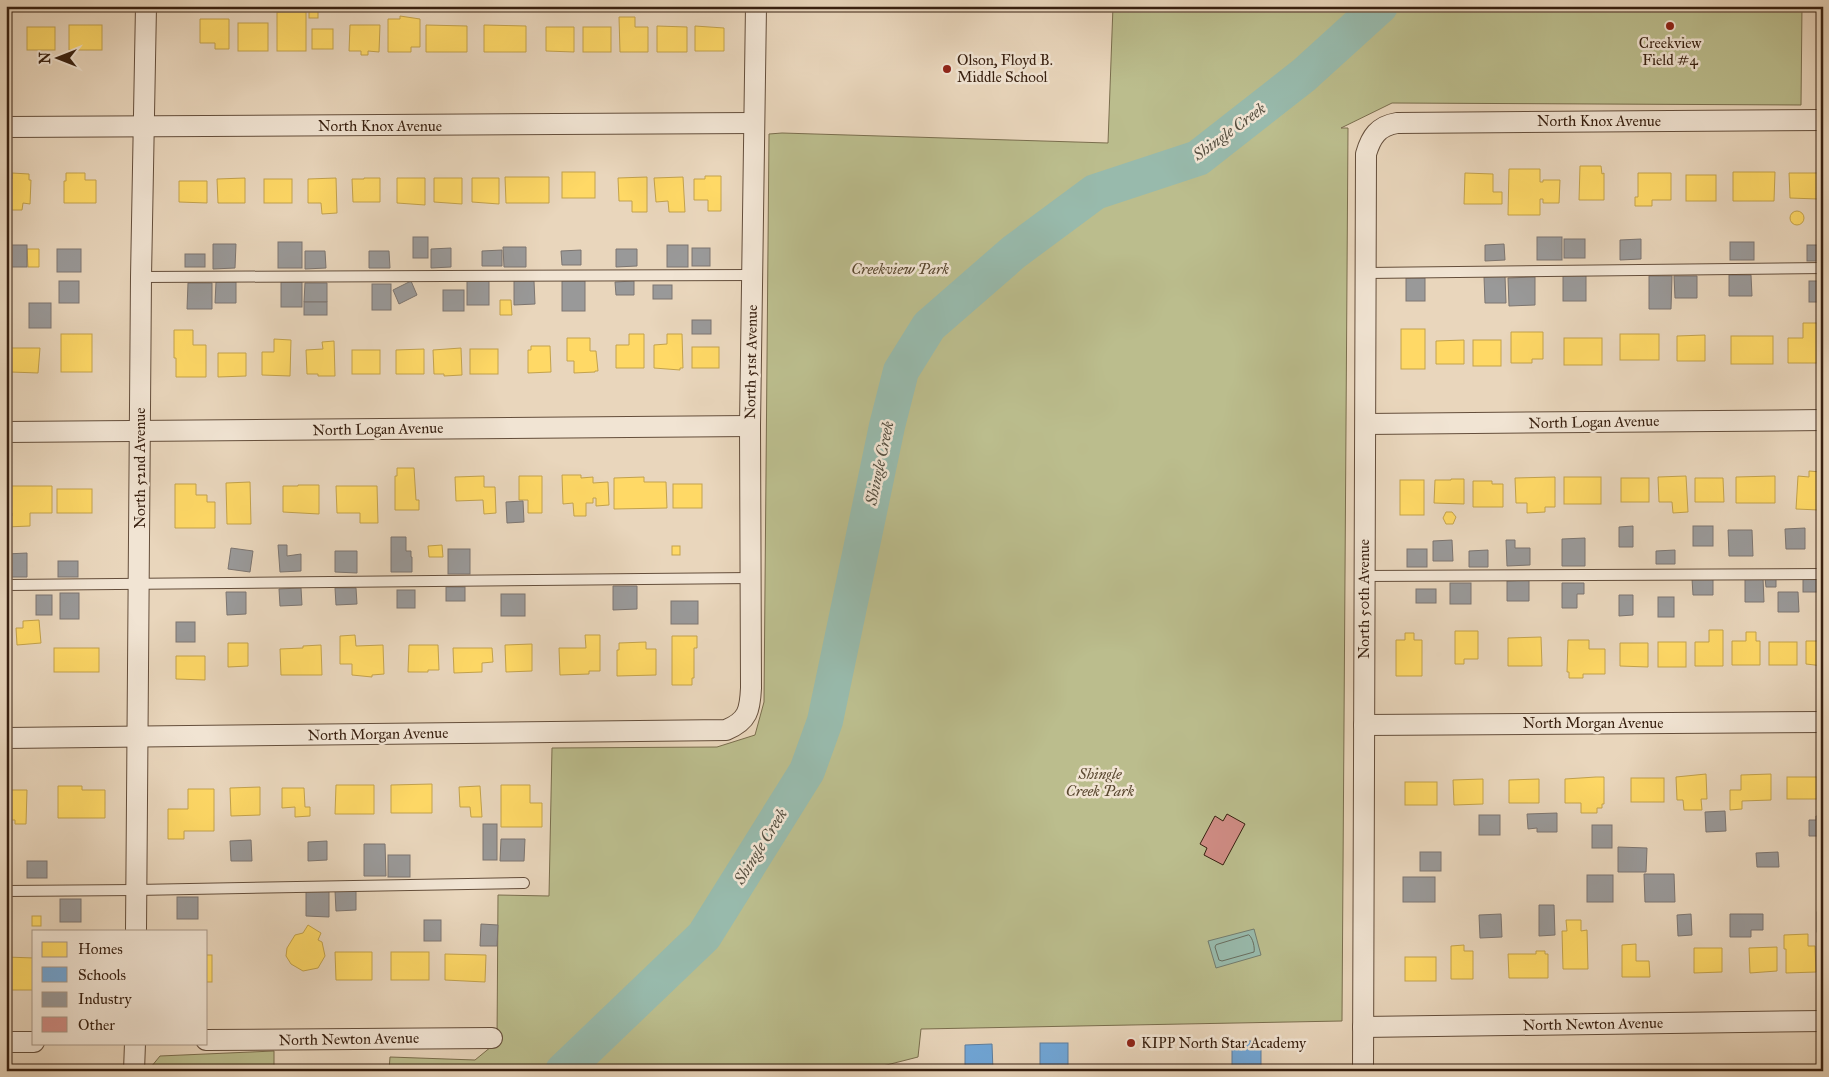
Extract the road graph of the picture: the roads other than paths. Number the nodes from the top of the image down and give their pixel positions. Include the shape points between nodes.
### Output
1 (146, 6) edge
2 (756, 6) edge
3 (1823, 120) edge
4 (754, 123) junction
5 (6, 127) edge
6 (144, 127) junction
7 (1378, 130) joint
8 (1823, 268) edge
9 (1366, 273) junction
10 (753, 275) junction
11 (141, 277) junction
12 (1823, 420) edge
13 (1366, 424) junction
14 (750, 426) junction
15 (6, 432) edge
16 (140, 432) junction
17 (1823, 574) edge
18 (1364, 576) junction
19 (752, 578) junction
20 (139, 584) junction
21 (6, 585) edge
22 (745, 717) joint
23 (1823, 722) edge
24 (1364, 725) junction
25 (137, 737) junction
26 (6, 738) edge
27 (524, 882) dead end
28 (136, 890) junction
29 (6, 891) edge
30 (136, 930) edge
31 (1823, 1021) edge
32 (1363, 1027) junction
33 (492, 1038) dead end
34 (208, 1040) edge
35 (6, 1042) edge
36 (32, 1042) edge
37 (135, 1044) edge
38 (134, 1071) edge
39 (1363, 1071) edge

1 - 6 street, North 52nd Avenue
2 - 4 street, North 51st Avenue
3 - 7 street, North Knox Avenue via 1397,123
4 - 6 street, North Knox Avenue
4 - 10 street, North 51st Avenue
5 - 6 street, North Knox Avenue
6 - 11 street, North 52nd Avenue
7 - 9 street, North 50th Avenue via 1370,139 1366,154
8 - 9 lane
9 - 13 street, North 50th Avenue
10 - 11 lane
10 - 14 street, North 51st Avenue
11 - 16 street, North 52nd Avenue
12 - 13 street, North Logan Avenue
13 - 18 street, North 50th Avenue
14 - 16 street, North Logan Avenue
14 - 19 street, North 51st Avenue
15 - 16 street, North Logan Avenue
16 - 20 street, North 52nd Avenue
17 - 18 lane
18 - 24 street, North 50th Avenue
19 - 20 lane
19 - 22 street, North 51st Avenue via 750,704
20 - 21 lane
20 - 25 street, North 52nd Avenue
22 - 25 street, North Morgan Avenue via 739,725 726,730
23 - 24 street, North Morgan Avenue
24 - 32 street, North 50th Avenue
25 - 26 street, North Morgan Avenue
25 - 28 street, North 52nd Avenue
27 - 28 lane
28 - 29 lane
28 - 30 street, North 52nd Avenue
31 - 32 street, North Newton Avenue
32 - 39 street, North 50th Avenue
33 - 34 street, North Newton Avenue
35 - 36 street
37 - 38 street

